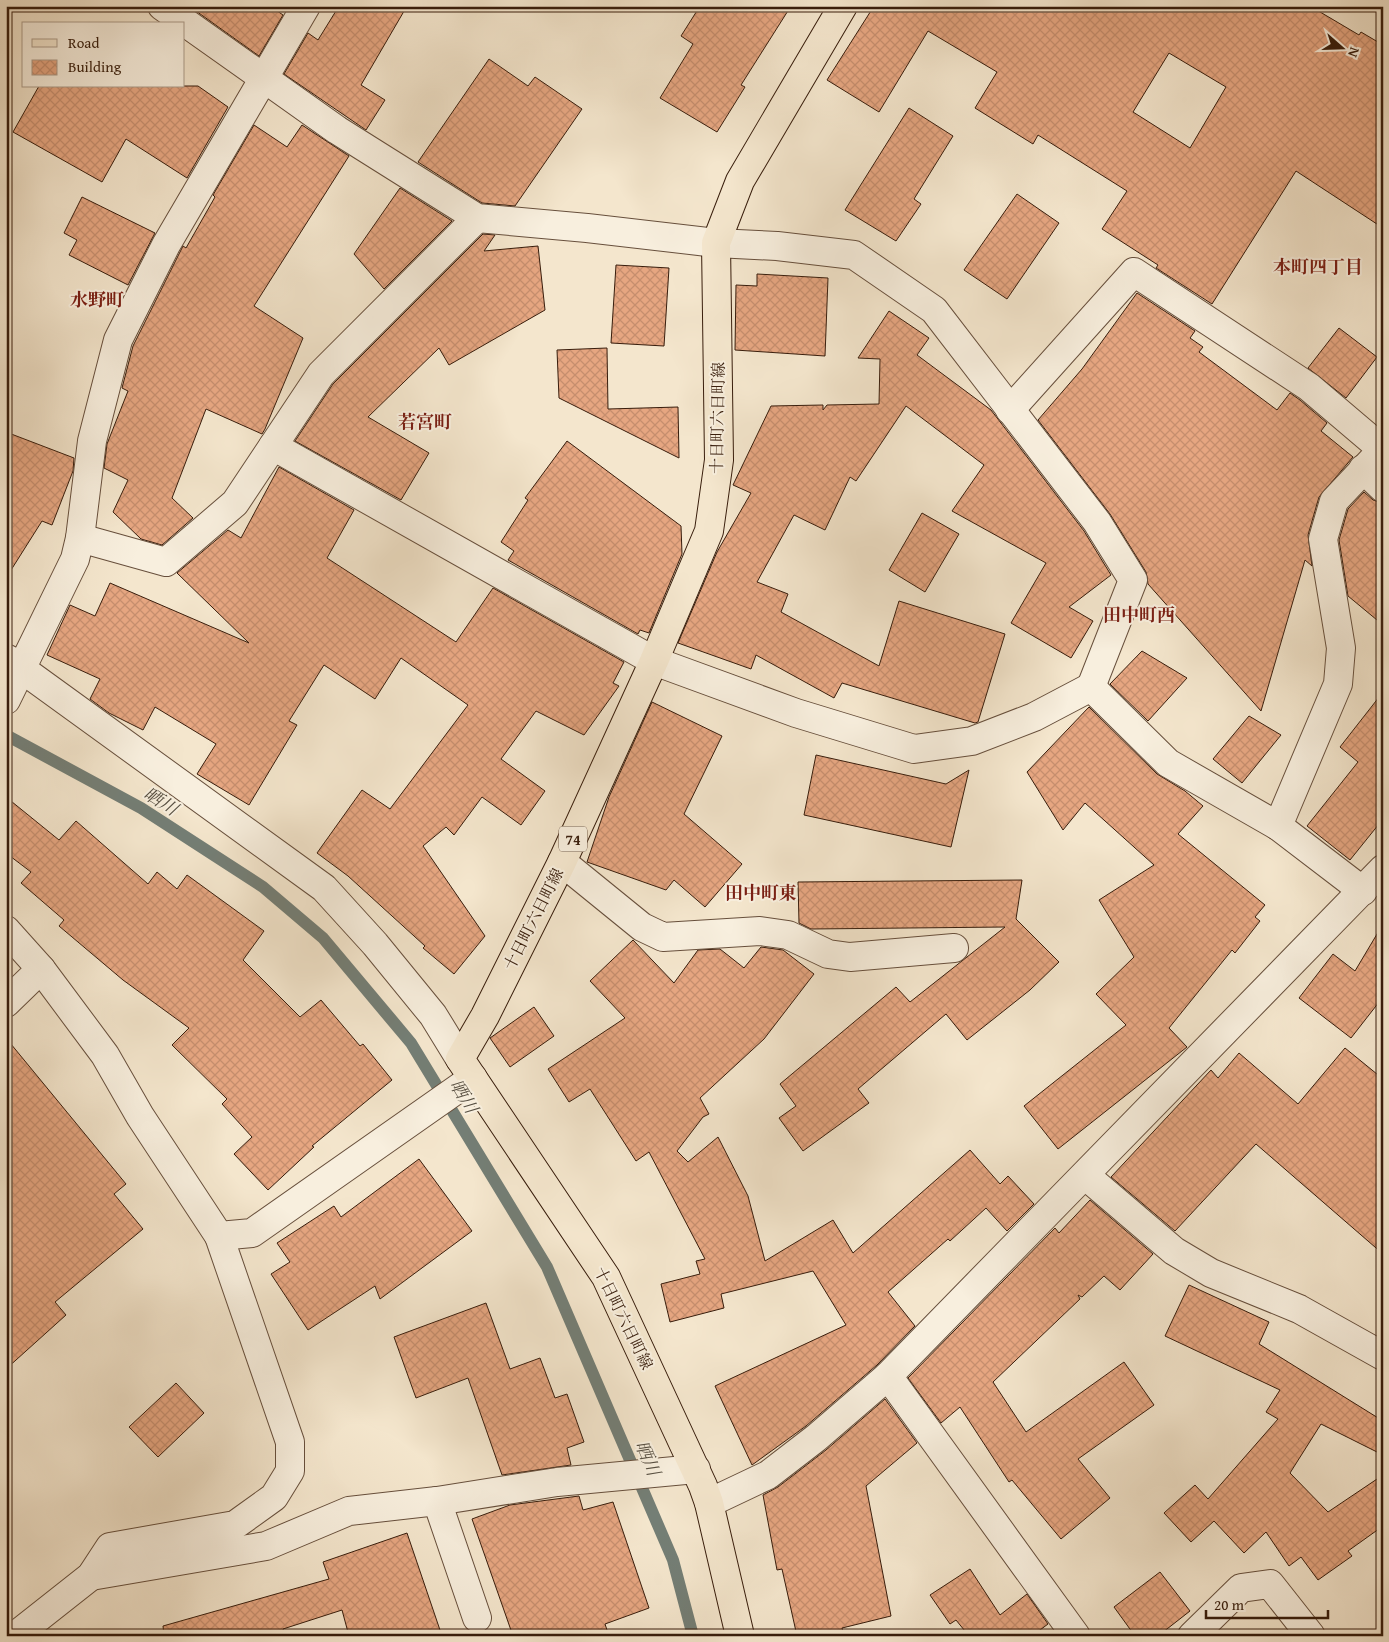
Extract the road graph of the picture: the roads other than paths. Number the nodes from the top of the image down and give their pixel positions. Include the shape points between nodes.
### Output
1 (162, 6) edge
2 (306, 6) edge
3 (843, 6) edge
4 (185, 22) edge
5 (185, 22) edge
6 (264, 78) junction
7 (477, 218) junction
8 (716, 243) junction
9 (1010, 410) junction
10 (273, 446) junction
11 (1382, 449) edge
12 (1363, 469) junction
13 (1383, 488) edge
14 (80, 538) junction
15 (654, 661) junction
16 (14, 664) edge
17 (1091, 687) junction
18 (6, 700) edge
19 (1278, 826) junction
20 (562, 862) junction
21 (1383, 869) edge
22 (1363, 891) junction
23 (6, 930) edge
24 (954, 948) dead end
25 (41, 969) junction
26 (6, 1003) edge
27 (467, 1068) junction
28 (1086, 1176) junction
29 (219, 1236) junction
30 (1383, 1356) edge
31 (888, 1376) junction
32 (696, 1469) junction
33 (437, 1501) junction
34 (709, 1503) junction
35 (91, 1576) junction
36 (477, 1618) dead end
37 (14, 1636) edge
38 (740, 1636) edge
39 (1076, 1636) edge
40 (1192, 1636) edge
41 (1312, 1636) edge

1 - 5 street
2 - 6 street
3 - 8 main road, 十日町六日町線 / 74 via 740,181
4 - 6 street
6 - 7 street via 336,130
6 - 14 street via 166,244 118,340 92,441
7 - 8 street
7 - 10 street via 321,374
8 - 9 street via 854,255 934,310
8 - 15 main road, 十日町六日町線 / 74 via 719,460 709,531
9 - 11 street via 1134,272 1309,387
9 - 17 street via 1097,522 1132,580
10 - 14 street via 235,503 166,562
10 - 15 street
11 - 12 street
12 - 13 street
12 - 19 street via 1334,501 1322,539 1341,648 1338,684
14 - 16 street via 75,559
15 - 17 street via 796,713 914,749 972,741 1034,717
15 - 20 main road, 十日町六日町線 / 74
16 - 18 street
16 - 27 street via 324,888 433,1015
17 - 19 street via 1168,762
19 - 22 street
20 - 24 street via 642,927 663,937 760,931 788,935 828,954 850,957
20 - 27 main road, 十日町六日町線 / 74
21 - 22 street
22 - 28 street
23 - 25 street
25 - 26 street
25 - 29 street via 105,1055 140,1116
27 - 29 street via 252,1233
27 - 32 main road, 十日町六日町線 via 606,1277
28 - 30 street via 1174,1251 1211,1273 1299,1309
28 - 31 street
29 - 35 street via 290,1442 290,1471 274,1498 235,1525 110,1547
31 - 34 street via 768,1475
31 - 39 street
32 - 33 street via 557,1482
32 - 34 main road, 十日町六日町線
33 - 35 street via 349,1512 266,1546
33 - 36 street
34 - 38 main road, 十日町六日町線
35 - 37 street
40 - 41 street via 1241,1588 1270,1584

